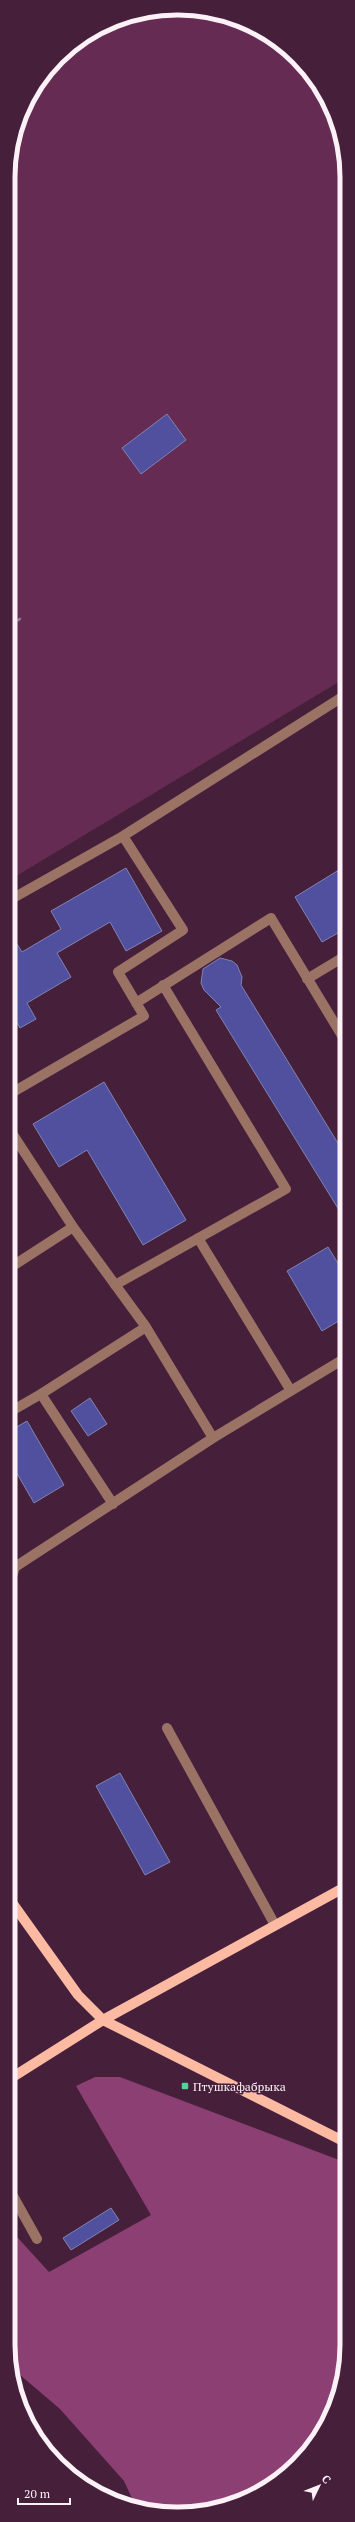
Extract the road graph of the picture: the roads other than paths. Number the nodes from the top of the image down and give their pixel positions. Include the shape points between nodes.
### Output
1 (340, 698) edge
2 (123, 836) junction
3 (15, 897) edge
4 (340, 959) edge
5 (307, 979) junction
6 (163, 984) junction
7 (136, 1003) junction
8 (340, 1033) edge
9 (15, 1091) edge
10 (15, 1138) edge
11 (73, 1227) junction
12 (198, 1238) junction
13 (15, 1264) edge
14 (115, 1285) junction
15 (146, 1327) junction
16 (340, 1361) edge
17 (291, 1391) junction
18 (41, 1394) junction
19 (15, 1409) edge
20 (213, 1438) junction
21 (113, 1504) junction
22 (15, 1567) edge
23 (167, 1728) dead end
24 (340, 1890) edge
25 (15, 1907) edge
26 (275, 1925) junction
27 (104, 2020) junction
28 (15, 2076) edge
29 (340, 2139) edge
30 (15, 2200) edge
31 (37, 2239) dead end

1 - 2 lane
2 - 3 lane
2 - 7 lane via 183,930 118,972
4 - 5 lane
5 - 6 lane via 271,918
5 - 8 lane
6 - 7 lane
6 - 12 lane via 286,1189
7 - 9 lane via 144,1016
10 - 11 lane
11 - 13 lane
11 - 14 lane
12 - 14 lane
12 - 17 lane
14 - 15 lane
15 - 18 lane
15 - 20 lane
16 - 17 lane
17 - 20 lane
18 - 19 lane
18 - 21 lane
20 - 21 lane
21 - 22 lane
23 - 26 lane
24 - 26 main road
25 - 27 main road via 78,1994
26 - 27 main road
27 - 28 main road
27 - 29 main road
30 - 31 lane

